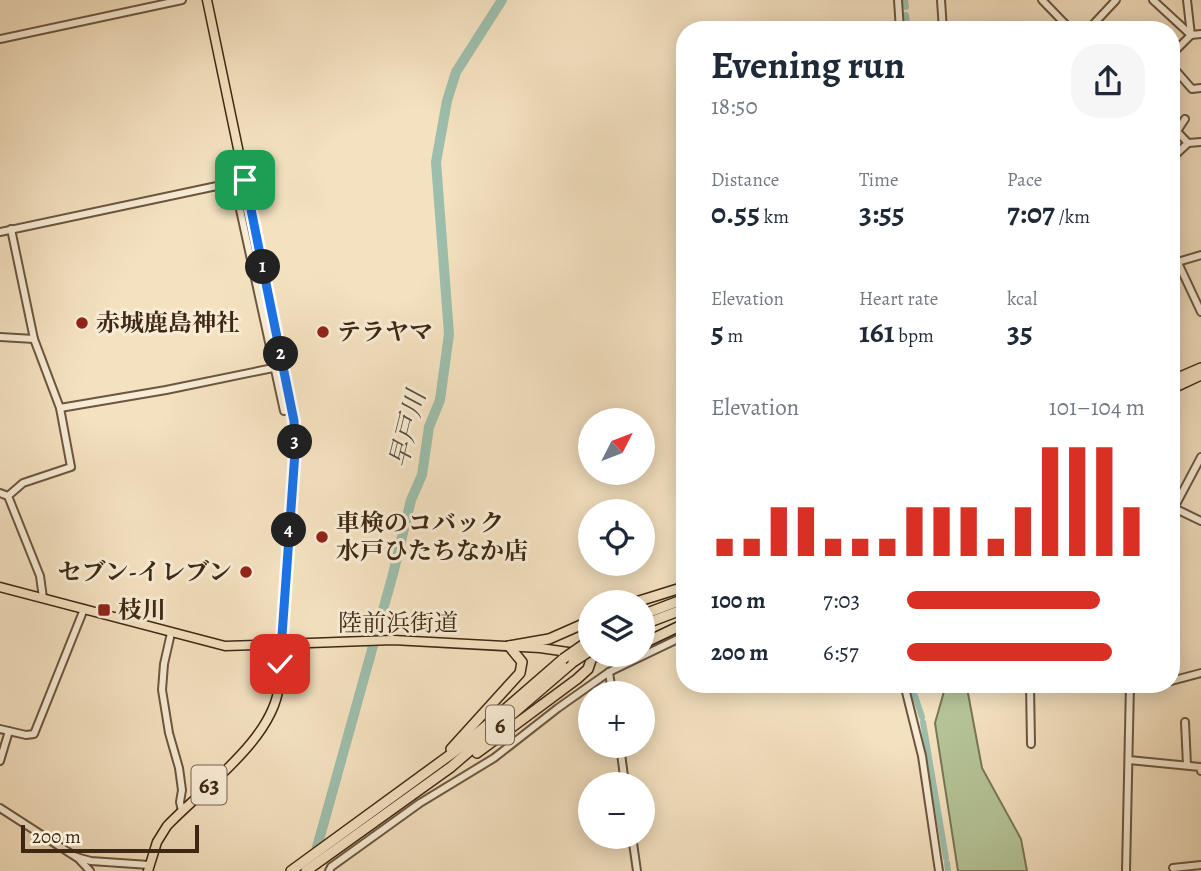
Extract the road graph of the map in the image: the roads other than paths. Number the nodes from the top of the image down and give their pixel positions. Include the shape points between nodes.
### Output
1 (182, 0) edge
2 (206, 0) edge
3 (898, 0) edge
4 (941, 0) edge
5 (1042, 0) edge
6 (1116, 0) edge
7 (1153, 0) edge
8 (1187, 0) edge
9 (899, 21) edge
10 (942, 21) edge
11 (1062, 21) edge
12 (1096, 21) edge
13 (1175, 21) edge
14 (1180, 26) edge
15 (1201, 34) edge
16 (1191, 36) junction
17 (0, 39) edge
18 (1180, 46) edge
19 (1180, 75) edge
20 (1201, 88) edge
21 (1185, 119) dead end
22 (1180, 126) edge
23 (1180, 134) edge
24 (1201, 142) edge
25 (1188, 143) junction
26 (1180, 151) edge
27 (245, 180) junction
28 (234, 182) junction
29 (11, 229) junction
30 (0, 232) edge
31 (1201, 255) edge
32 (1180, 261) edge
33 (1180, 274) edge
34 (1201, 312) edge
35 (0, 337) edge
36 (34, 339) junction
37 (279, 366) junction
38 (1201, 368) edge
39 (1201, 375) edge
40 (1180, 377) edge
41 (1180, 385) edge
42 (60, 408) junction
43 (284, 411) dead end
44 (1201, 457) edge
45 (0, 493) edge
46 (1180, 493) edge
47 (8, 496) junction
48 (1180, 511) edge
49 (1201, 521) edge
50 (0, 587) edge
51 (676, 590) edge
52 (655, 596) edge
53 (43, 598) junction
54 (676, 602) edge
55 (84, 609) junction
56 (655, 610) edge
57 (676, 612) edge
58 (655, 620) edge
59 (578, 626) edge
60 (676, 628) edge
61 (171, 633) junction
62 (655, 638) edge
63 (676, 640) edge
64 (281, 644) junction
65 (509, 646) junction
66 (655, 649) edge
67 (578, 650) edge
68 (578, 655) edge
69 (568, 660) junction
70 (618, 667) edge
71 (588, 669) joint
72 (609, 672) junction
73 (1201, 673) edge
74 (1180, 679) edge
75 (597, 681) joint
76 (610, 681) edge
77 (906, 693) edge
78 (1030, 693) edge
79 (1130, 693) edge
80 (578, 694) edge
81 (1185, 722) dead end
82 (0, 729) edge
83 (9, 731) junction
84 (1031, 744) dead end
85 (1129, 760) junction
86 (0, 761) edge
87 (1187, 765) junction
88 (1201, 771) edge
89 (425, 774) junction
90 (424, 786) junction
91 (0, 808) edge
92 (182, 811) junction
93 (634, 849) edge
94 (76, 857) junction
95 (1201, 865) edge
96 (149, 868) edge
97 (1174, 869) dead end
98 (292, 870) edge
99 (90, 871) edge
100 (306, 871) edge
101 (329, 871) edge
102 (637, 871) edge
103 (939, 871) edge
104 (1126, 871) edge

1 - 17 street
2 - 27 main road, 63
3 - 9 street
4 - 10 street
5 - 11 street
6 - 12 street
7 - 13 street
8 - 16 street
14 - 16 street
15 - 16 street
16 - 18 street
19 - 20 street via 1192,89
21 - 22 street
23 - 25 street
24 - 25 street
25 - 26 street
27 - 28 street
27 - 37 main road, 63
28 - 29 street
28 - 37 street
29 - 30 street
29 - 36 street
31 - 32 street
33 - 34 street
35 - 36 street
36 - 42 street
37 - 42 street
37 - 43 street
37 - 64 main road, 63 via 294,421 295,452
38 - 40 highway
39 - 41 highway
42 - 47 street via 71,467 23,483
44 - 46 street
45 - 47 street
47 - 53 street via 40,576
48 - 49 street
50 - 53 main road, 陸前浜街道
51 - 52 highway
53 - 55 main road, 陸前浜街道
54 - 56 highway
55 - 61 main road, 陸前浜街道
55 - 83 street via 36,731 31,736
57 - 58 highway
59 - 65 highway via 549,639
60 - 62 highway
61 - 64 main road, 陸前浜街道 via 225,646
61 - 92 street via 162,690 179,768
63 - 66 street
64 - 65 main road, 陸前浜街道 via 390,640
64 - 92 main road, 63 via 274,711 251,744
65 - 67 main road, 陸前浜街道
65 - 89 highway via 522,662 520,673
68 - 69 highway, 6, bridge
69 - 89 highway, 6
69 - 90 highway, 6 via 473,750
70 - 72 street
71 - 75 street
71 - 90 highway via 475,755
72 - 75 street
72 - 76 street
73 - 74 street
77 - 103 street via 922,756
78 - 84 street
79 - 85 street
80 - 101 street
81 - 87 street
82 - 83 street
83 - 86 street
85 - 87 street
85 - 104 street
87 - 88 street
89 - 98 highway, 6
90 - 100 highway, 6
91 - 94 street
92 - 96 main road, 63 via 160,836
93 - 102 street
94 - 96 street
94 - 99 street
95 - 97 street

